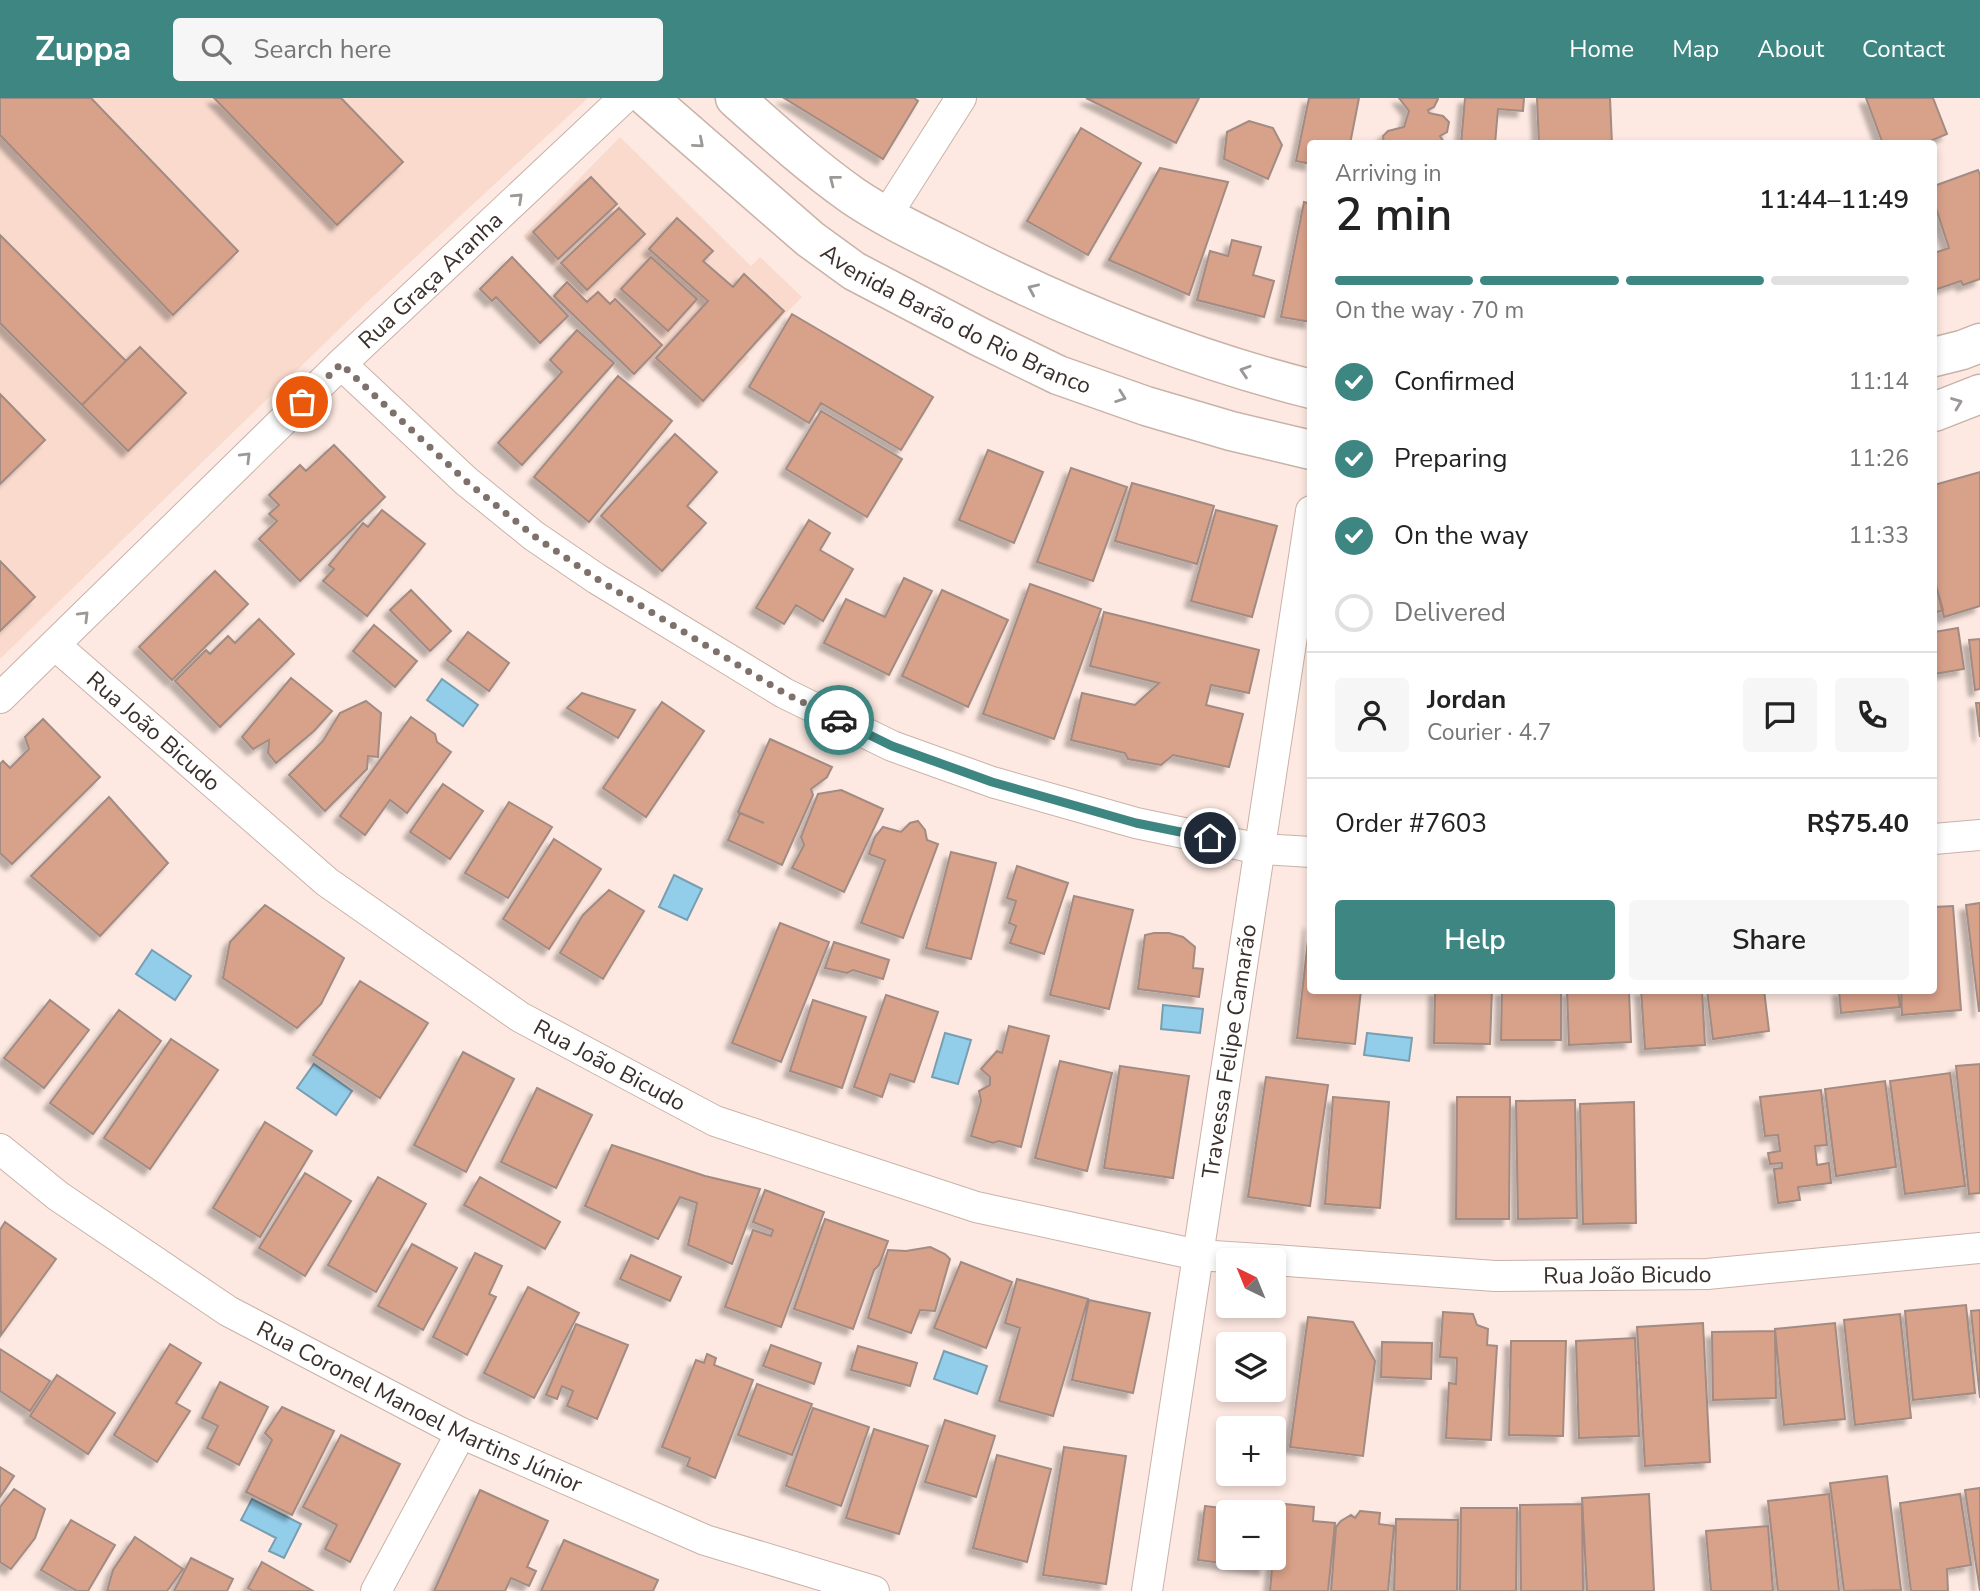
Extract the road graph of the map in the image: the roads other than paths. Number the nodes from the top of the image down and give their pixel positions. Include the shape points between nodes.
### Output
1 (624, 98) edge
2 (648, 98) edge
3 (735, 98) edge
4 (961, 98) edge
5 (886, 216) junction
6 (1980, 343) edge
7 (1937, 356) edge
8 (341, 364) junction
9 (1307, 388) edge
10 (1980, 394) edge
11 (1937, 411) edge
12 (1307, 449) edge
13 (1307, 539) edge
14 (55, 645) junction
15 (0, 698) edge
16 (1980, 835) edge
17 (1937, 839) edge
18 (1261, 849) junction
19 (1307, 852) edge
20 (0, 1149) edge
21 (1980, 1248) edge
22 (1198, 1255) junction
23 (1216, 1256) edge
24 (1286, 1261) edge
25 (461, 1433) junction
26 (376, 1591) edge
27 (874, 1591) edge
28 (1147, 1591) edge

8 -> 1 street, Rua Graça Aranha
2 -> 12 main road, Avenida Barão do Rio Branco via 810,239 854,271 1058,375 1146,406
5 -> 3 main road via 842,187
4 - 5 street
9 -> 5 main road via 1111,324
6 - 7 main road
14 -> 8 street, Rua Graça Aranha
8 - 18 street via 466,481 534,536 784,693 892,746 992,782 1136,823
11 -> 10 main road
13 - 18 street, Travessa Felipe Camarão
14 - 15 street, Rua Graça Aranha
14 - 22 street, Rua João Bicudo via 327,882 520,1017 715,1121 976,1207
16 - 17 street
18 - 19 street
18 - 22 street, Travessa Felipe Camarão
20 - 25 street, Rua Coronel Manoel Martins Júnior via 58,1196 228,1311
21 - 24 street, Rua João Bicudo via 1707,1273 1495,1276
22 - 23 street, Rua João Bicudo
22 - 28 street, Travessa Felipe Camarão
25 - 26 street
25 - 27 street, Rua Coronel Manoel Martins Júnior via 705,1540

